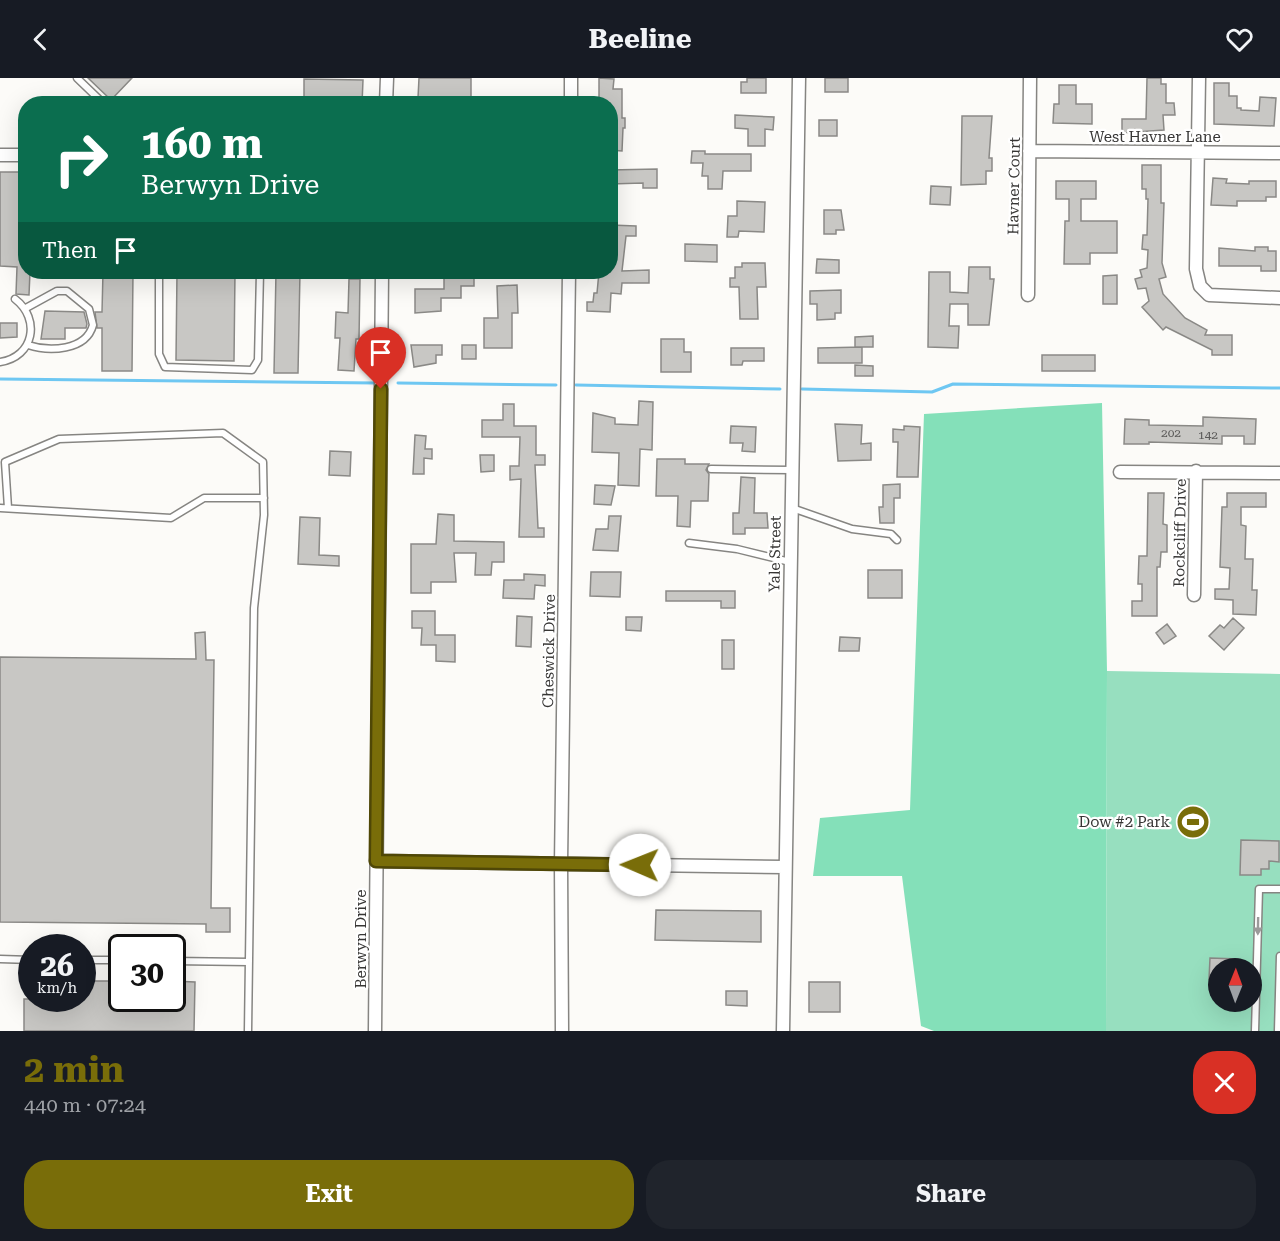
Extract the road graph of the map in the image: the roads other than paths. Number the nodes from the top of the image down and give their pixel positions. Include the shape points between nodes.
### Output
1 (78, 78) edge
2 (387, 78) edge
3 (571, 78) edge
4 (799, 78) edge
5 (1030, 78) edge
6 (1198, 78) edge
7 (96, 96) edge
8 (386, 96) edge
9 (571, 96) edge
10 (1029, 151) junction
11 (1198, 152) junction
12 (1280, 153) edge
13 (0, 155) edge
14 (18, 155) edge
15 (159, 279) edge
16 (260, 279) edge
17 (382, 279) edge
18 (569, 279) edge
19 (1028, 295) dead end
20 (1280, 298) edge
21 (15, 299) dead end
22 (26, 308) junction
23 (28, 345) junction
24 (0, 362) edge
25 (711, 470) dead end
26 (792, 471) junction
27 (1196, 471) junction
28 (1120, 472) dead end
29 (1280, 473) edge
30 (264, 498) junction
31 (0, 508) edge
32 (8, 508) junction
33 (791, 508) junction
34 (897, 540) dead end
35 (689, 543) dead end
36 (790, 562) junction
37 (1194, 595) dead end
38 (376, 861) junction
39 (561, 864) junction
40 (784, 867) junction
41 (1280, 889) edge
42 (1280, 956) edge
43 (0, 960) edge
44 (18, 960) edge
45 (186, 961) edge
46 (249, 962) junction
47 (248, 1031) edge
48 (375, 1031) edge
49 (562, 1031) edge
50 (783, 1031) edge
51 (1255, 1031) edge
52 (1278, 1031) edge

1 - 7 lane
2 - 8 street
3 - 9 street
4 - 26 street, Yale Street
5 - 10 street, Havner Court
6 - 11 street
10 - 11 street, West Havner Lane
10 - 19 street, Havner Court
11 - 12 street, West Havner Lane
11 - 20 street via 1196,269 1200,285 1209,295
13 - 14 street
15 - 16 lane via 159,354 165,367 252,370 258,360
17 - 38 street, Berwyn Drive
18 - 39 street, Cheswick Drive
21 - 22 lane
22 - 23 lane via 30,318
22 - 23 lane via 57,291 67,291 88,309 93,325 85,340 76,343 43,350
23 - 24 lane
25 - 26 lane
26 - 33 street, Yale Street
27 - 28 street
27 - 29 street
27 - 37 street, Rockcliff Drive
30 - 32 lane via 204,498 171,518
30 - 32 lane via 263,462 223,433 58,439 5,462
30 - 46 lane via 254,608
31 - 32 lane
33 - 34 lane via 852,529 891,534
33 - 36 street, Yale Street
35 - 36 lane
36 - 40 street, Yale Street
38 - 39 street
38 - 48 street, Berwyn Drive
39 - 40 street
39 - 49 street, Cheswick Drive
40 - 50 street, Yale Street
41 -> 51 lane via 1259,889
42 - 52 lane
43 - 44 lane
45 - 46 lane
46 - 47 lane

